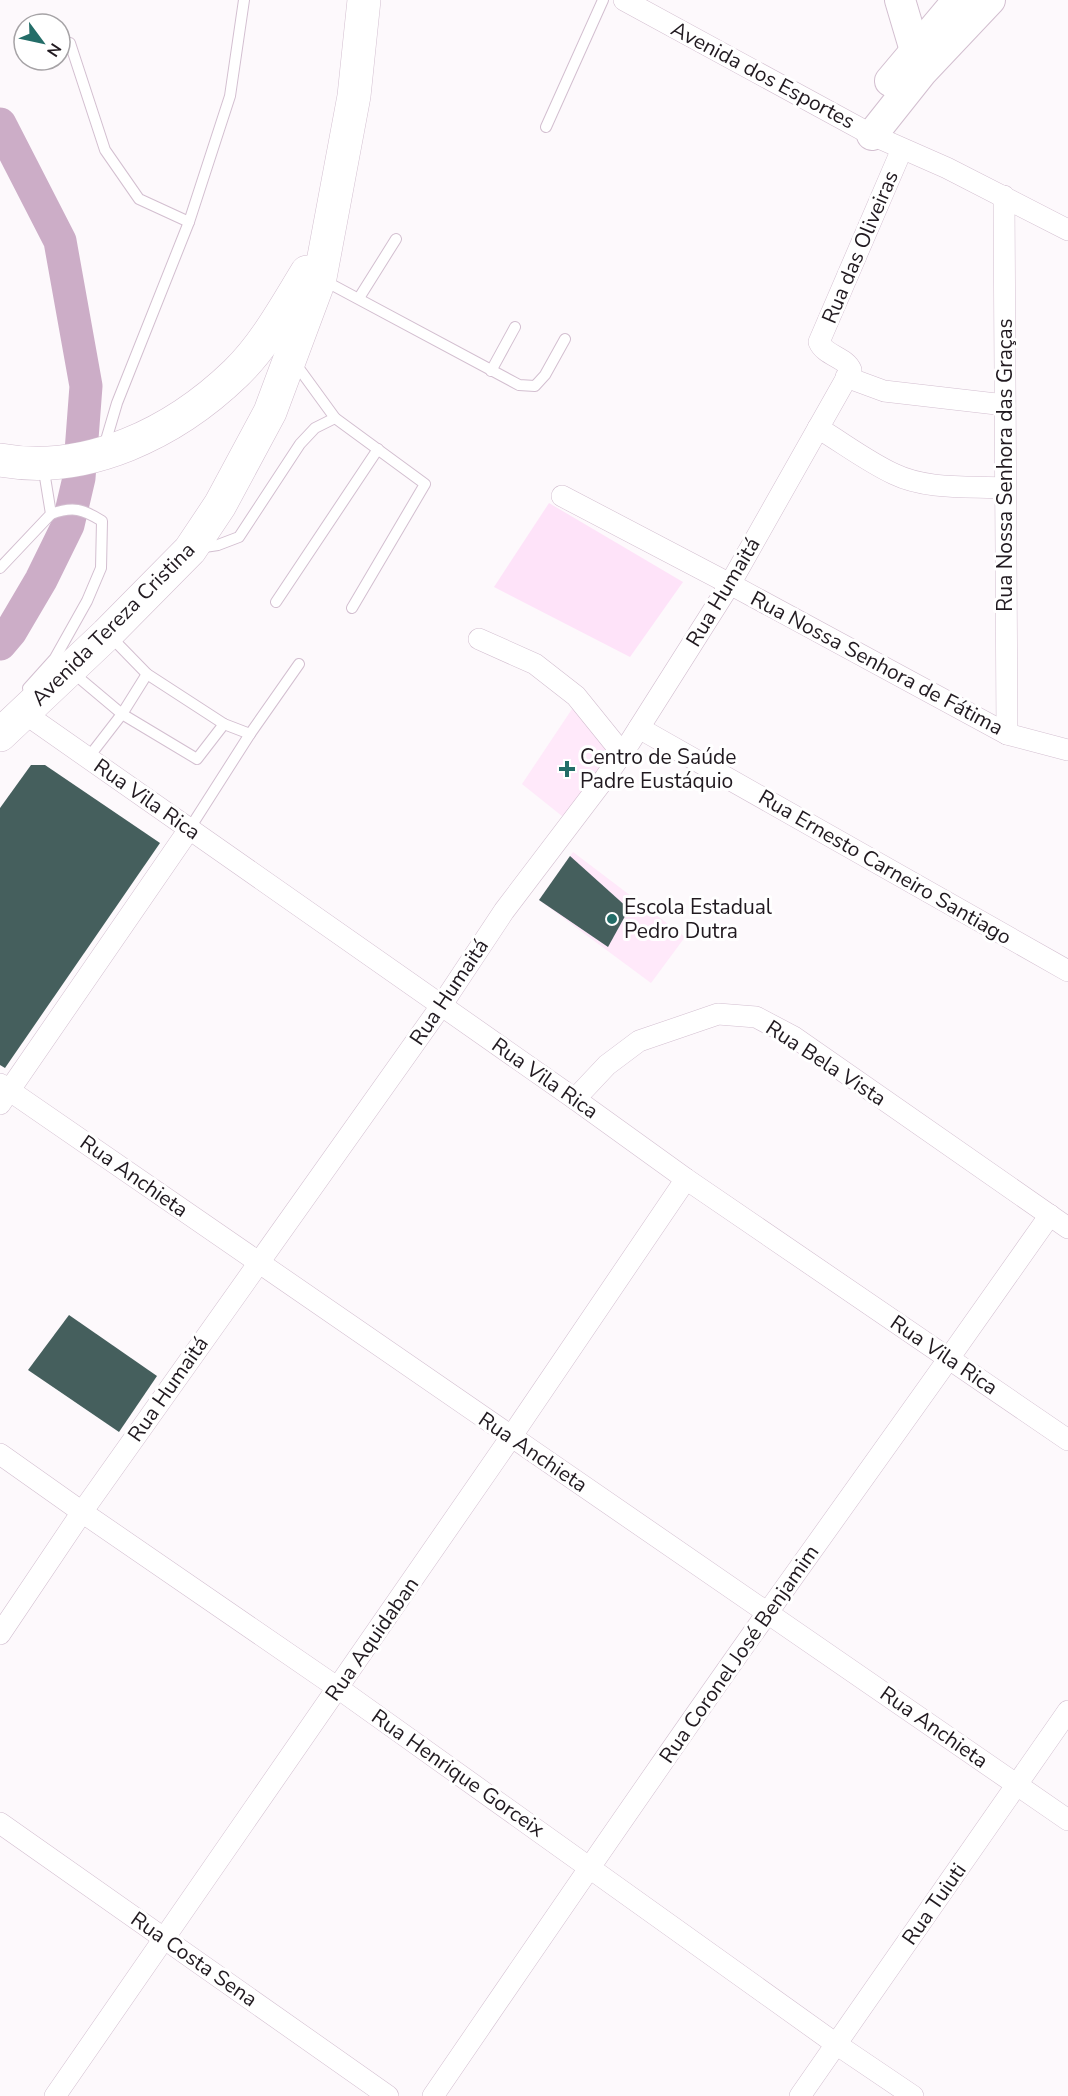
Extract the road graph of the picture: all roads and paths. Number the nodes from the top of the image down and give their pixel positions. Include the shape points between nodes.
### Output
1 (244, 0) edge
2 (364, 0) edge
3 (603, 0) edge
4 (624, 0) edge
5 (900, 0) edge
6 (958, 0) edge
7 (990, 0) edge
8 (72, 49) edge
9 (918, 62) junction
10 (896, 104) junction
11 (546, 127) dead end
12 (863, 130) junction
13 (902, 149) junction
14 (1004, 196) junction
15 (189, 222) junction
16 (1068, 231) edge
17 (327, 238) junction
18 (396, 239) dead end
19 (320, 278) junction
20 (359, 298) junction
21 (515, 327) dead end
22 (565, 339) dead end
23 (290, 356) junction
24 (491, 371) junction
25 (846, 377) junction
26 (1005, 405) junction
27 (335, 418) junction
28 (818, 428) junction
29 (378, 449) junction
30 (102, 454) junction
31 (0, 460) edge
32 (43, 465) junction
33 (1005, 488) junction
34 (562, 496) dead end
35 (52, 513) junction
36 (190, 550) junction
37 (0, 567) edge
38 (730, 584) junction
39 (276, 602) dead end
40 (352, 608) dead end
41 (107, 634) junction
42 (479, 639) dead end
43 (298, 664) dead end
44 (70, 670) junction
45 (147, 674) junction
46 (24, 703) junction
47 (122, 714) junction
48 (224, 724) junction
49 (639, 728) junction
50 (250, 734) junction
51 (1007, 734) junction
52 (0, 735) edge
53 (1068, 750) edge
54 (622, 753) junction
55 (88, 758) junction
56 (190, 828) junction
57 (1068, 971) edge
58 (441, 1006) junction
59 (3, 1093) edge
60 (575, 1099) junction
61 (686, 1179) junction
62 (1050, 1215) junction
63 (1068, 1227) edge
64 (258, 1262) junction
65 (950, 1359) junction
66 (511, 1437) junction
67 (1068, 1440) edge
68 (0, 1454) edge
69 (82, 1512) junction
70 (768, 1613) junction
71 (0, 1634) edge
72 (338, 1688) junction
73 (1068, 1711) edge
74 (1017, 1784) junction
75 (1068, 1820) edge
76 (0, 1822) edge
77 (590, 1867) junction
78 (164, 1938) junction
79 (836, 2044) junction
80 (55, 2096) edge
81 (388, 2096) edge
82 (433, 2096) edge
83 (800, 2096) edge
84 (913, 2096) edge

1 - 15 lane via 231,96
2 - 17 highway, Avenida Tereza Cristina via 354,96
3 - 11 lane
4 - 12 street, Avenida dos Esportes
5 - 9 street
6 - 9 street
7 - 9 street
8 - 15 lane via 105,150 139,199
9 - 10 street
9 - 12 street
10 - 12 street
10 - 13 street
12 - 13 street, Avenida dos Esportes
13 - 14 street, Avenida dos Esportes
13 - 25 street, Rua das Oliveiras via 819,342 850,367
14 - 16 street, Avenida dos Esportes
14 - 26 street, Rua Nossa Senhora das Graças
15 - 30 lane via 117,403
17 - 19 highway, Avenida Tereza Cristina
17 - 30 highway via 279,317 237,372 188,412 134,444
18 - 20 lane
19 - 20 lane
19 - 23 highway, Avenida Tereza Cristina
20 - 24 lane
21 - 24 lane
22 - 24 lane via 535,386 519,385
23 - 27 lane
23 - 36 highway, Avenida Tereza Cristina via 270,412 220,505
25 - 26 street via 884,391
25 - 28 street, Rua Humaitá
26 - 33 street, Rua Nossa Senhora das Graças
27 - 29 lane
27 - 36 lane via 315,428 300,444 239,537
28 - 33 street via 894,474 912,480
28 - 38 street, Rua Humaitá
29 - 39 lane
29 - 40 lane via 425,484
30 - 32 highway
31 - 32 highway
32 - 35 lane
33 - 51 street, Rua Nossa Senhora das Graças
34 - 38 street, Rua Nossa Senhora de Fátima
35 - 37 lane
35 - 46 lane via 61,509 86,510 102,521 101,568 55,658
36 - 41 highway, Avenida Tereza Cristina
38 - 49 street, Rua Humaitá
38 - 51 street, Rua Nossa Senhora de Fátima
41 - 44 highway, Avenida Tereza Cristina
41 - 45 lane
42 - 54 street via 535,664 576,696
43 - 50 lane
44 - 46 highway, Avenida Tereza Cristina
44 - 47 lane
45 - 47 lane
45 - 48 lane
46 - 52 highway, Avenida Tereza Cristina
46 - 55 street, Rua Vila Rica
47 - 48 lane via 197,759
47 - 55 lane
48 - 50 lane
49 - 54 street, Rua Humaitá
49 - 57 street, Rua Ernesto Carneiro Santiago
50 - 56 lane
51 - 53 street, Rua Nossa Senhora de Fátima
54 - 58 street, Rua Humaitá via 504,911
55 - 56 street, Rua Vila Rica
56 - 58 street, Rua Vila Rica
56 - 59 street
58 - 60 street, Rua Vila Rica
58 - 64 street, Rua Humaitá
59 - 64 street, Rua Anchieta
60 - 61 street, Rua Vila Rica
60 - 62 street, Rua Bela Vista via 607,1065 639,1041 718,1014 756,1017 794,1037
61 - 65 street, Rua Vila Rica
61 - 66 street, Rua Aquidaban
62 - 63 street, Rua Bela Vista
62 - 65 street, Rua Coronel José Benjamim
64 - 66 street, Rua Anchieta
64 - 69 street, Rua Humaitá
65 - 67 street, Rua Vila Rica
65 - 70 street, Rua Coronel José Benjamim
66 - 70 street, Rua Anchieta
66 - 72 street, Rua Aquidaban
68 - 69 street, Rua Henrique Gorceix
69 - 71 street, Rua Humaitá
69 - 72 street, Rua Henrique Gorceix
70 - 74 street, Rua Anchieta
70 - 77 street, Rua Coronel José Benjamim
72 - 77 street, Rua Henrique Gorceix
72 - 78 street, Rua Aquidaban
73 - 74 street, Rua Tuiuti
74 - 75 street, Rua Anchieta
74 - 79 street, Rua Tuiuti
76 - 78 street, Rua Costa Sena
77 - 79 street, Rua Henrique Gorceix
77 - 82 street, Rua Coronel José Benjamim
78 - 80 street, Rua Aquidaban
78 - 81 street, Rua Costa Sena
79 - 83 street, Rua Tuiuti
79 - 84 street, Rua Henrique Gorceix

